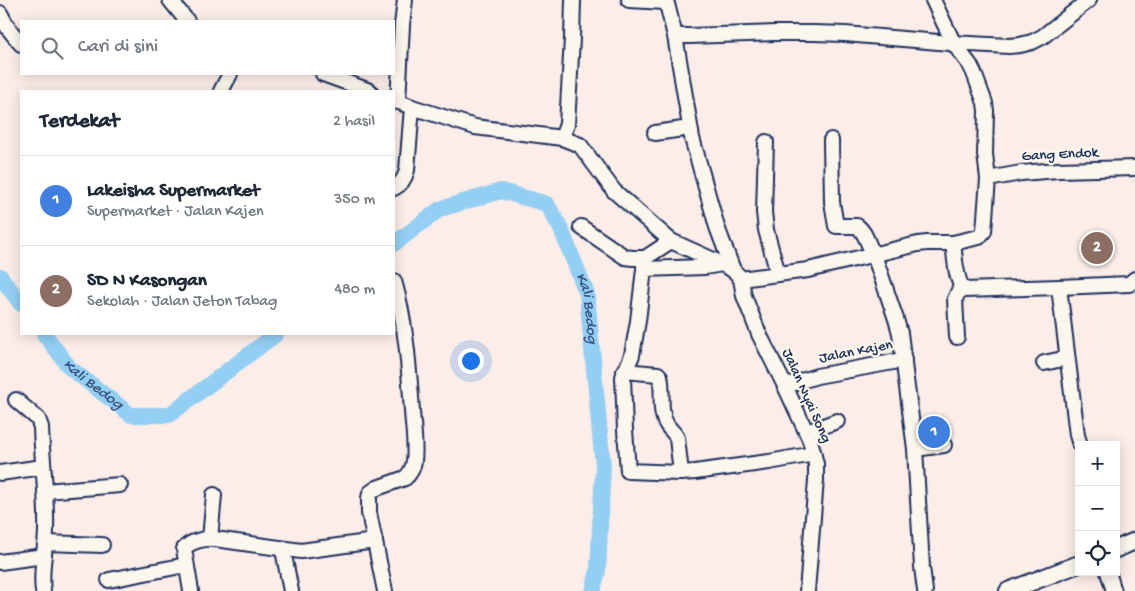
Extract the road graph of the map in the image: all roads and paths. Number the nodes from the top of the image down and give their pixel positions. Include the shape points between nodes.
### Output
1 (170, 0) edge
2 (405, 0) edge
3 (573, 0) edge
4 (628, 0) edge
5 (933, 0) edge
6 (1089, 0) edge
7 (666, 1) edge
8 (0, 13) edge
9 (184, 20) edge
10 (675, 36) junction
11 (20, 43) edge
12 (954, 44) junction
13 (230, 75) edge
14 (326, 75) edge
15 (222, 90) edge
16 (367, 90) edge
17 (401, 103) edge
18 (567, 124) junction
19 (690, 128) junction
20 (655, 133) dead end
21 (562, 138) junction
22 (831, 140) dead end
23 (766, 142) dead end
24 (580, 146) junction
25 (1135, 168) edge
26 (988, 179) junction
27 (395, 187) edge
28 (581, 227) dead end
29 (671, 241) junction
30 (953, 243) junction
31 (874, 254) junction
32 (644, 263) junction
33 (732, 271) junction
34 (778, 274) junction
35 (1135, 279) edge
36 (961, 286) junction
37 (395, 287) edge
38 (1059, 287) junction
39 (957, 337) dead end
40 (1067, 358) junction
41 (904, 360) junction
42 (1044, 363) dead end
43 (624, 371) junction
44 (785, 386) junction
45 (16, 400) dead end
46 (836, 421) dead end
47 (806, 432) junction
48 (1079, 441) edge
49 (944, 445) dead end
50 (915, 449) junction
51 (814, 454) junction
52 (43, 466) junction
53 (0, 473) edge
54 (681, 473) junction
55 (120, 485) dead end
56 (45, 491) junction
57 (214, 494) dead end
58 (210, 538) junction
59 (1135, 541) edge
60 (374, 542) junction
61 (102, 544) dead end
62 (1120, 547) edge
63 (45, 550) junction
64 (283, 550) junction
65 (0, 562) edge
66 (186, 565) junction
67 (1075, 566) edge
68 (1109, 576) edge
69 (109, 580) dead end
70 (1038, 586) edge
71 (43, 591) edge
72 (191, 591) edge
73 (291, 591) edge
74 (385, 591) edge
75 (807, 591) edge
76 (925, 591) edge
77 (1008, 591) edge
78 (1114, 591) edge

1 - 9 street
2 - 17 street
3 - 18 street
4 - 7 street
5 - 12 street
6 - 12 street via 1032,42 1009,46
7 - 10 street, Jalan Nyai Song
8 - 11 street
10 - 12 street via 814,33
10 - 19 street, Jalan Nyai Song
12 - 26 street via 970,64 985,103
13 - 15 street
14 - 16 street
17 - 21 street via 476,127
17 - 27 street via 407,170 405,178
18 - 21 street
18 - 24 street
19 - 20 street
19 - 33 street, Jalan Nyai Song
21 - 24 street
22 - 31 street via 832,202 836,226 860,227
23 - 34 street via 764,212
24 - 29 street via 614,191
25 - 26 street, Gang Endok via 1020,173
26 - 30 street via 984,231 979,237
28 - 32 street via 625,257
29 - 32 street
29 - 33 street
30 - 31 street via 918,244
30 - 36 street
31 - 34 street
31 - 41 street via 900,333
32 - 33 street via 705,266
32 - 43 street via 632,355
33 - 34 street
33 - 44 street, Jalan Nyai Song
35 - 38 street via 1129,284
36 - 38 street via 967,290
36 - 39 street via 955,300
37 - 60 street via 409,369 414,462 405,478 370,493 368,506
38 - 40 street
40 - 42 street
40 - 48 street
41 - 44 street, Jalan Kajen via 817,376
41 - 50 street
43 - 54 street via 660,376 664,420 678,438
43 - 54 street via 628,471
44 - 47 street, Jalan Nyai Song
45 - 52 street via 40,421
46 - 47 street
47 - 51 street, Jalan Nyai Song
49 - 50 street
50 - 76 street
51 - 54 street
51 - 75 street, Jalan Nyai Song via 816,480
52 - 53 street
52 - 56 street
55 - 56 street
56 - 63 street
57 - 58 street
58 - 64 street
58 - 66 street via 186,547
59 - 62 main road
60 - 64 street via 313,550
60 - 74 street
61 - 63 street
63 - 65 street
63 - 71 street
64 - 73 street
66 - 69 street
66 - 72 street
67 - 70 main road
68 - 78 street
70 - 77 main road

